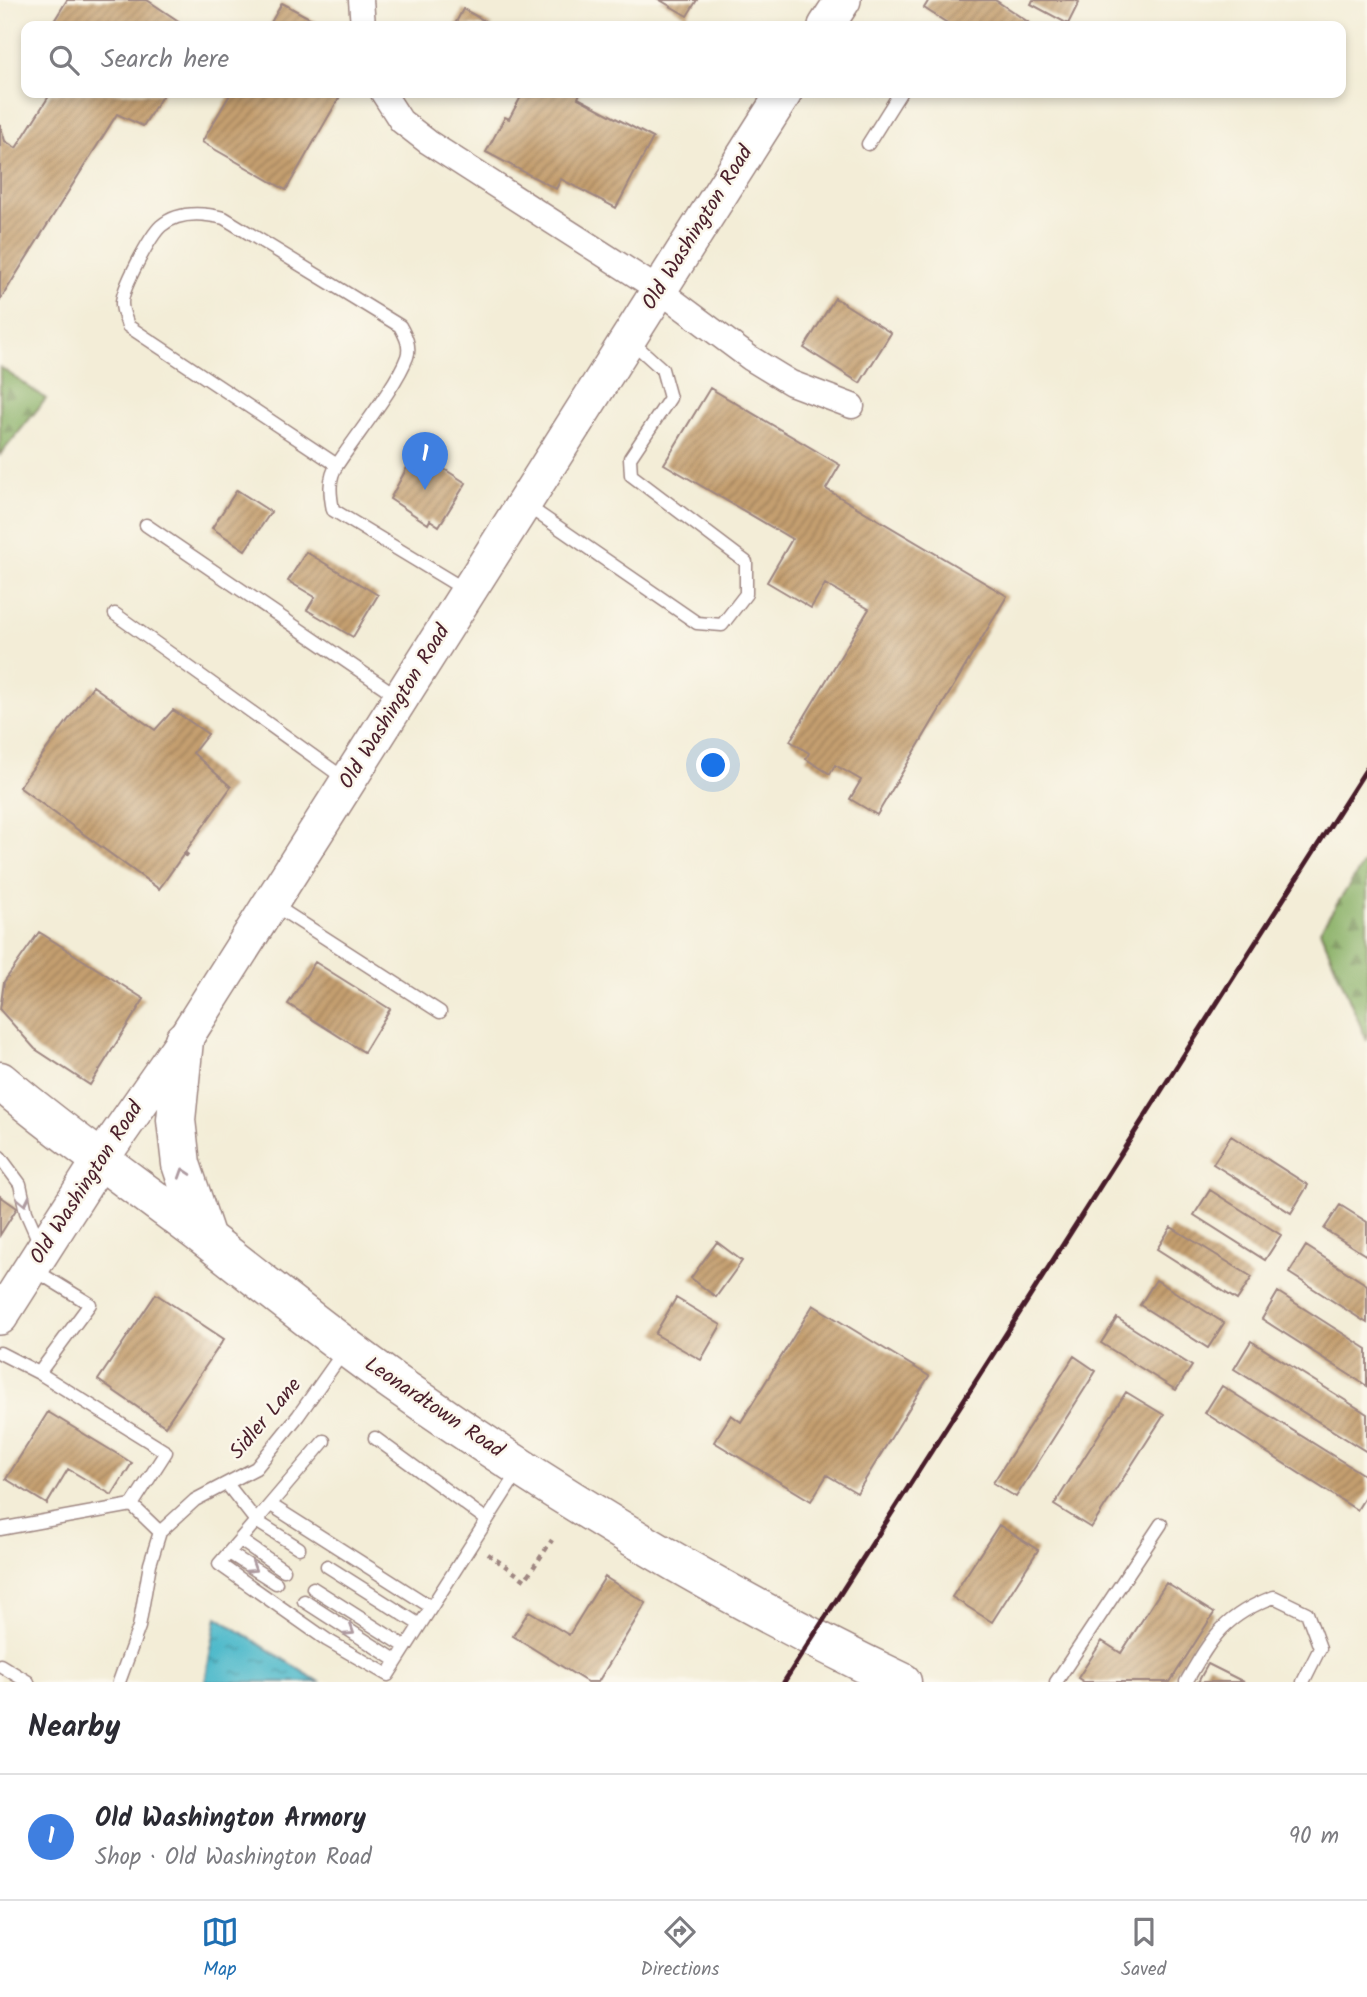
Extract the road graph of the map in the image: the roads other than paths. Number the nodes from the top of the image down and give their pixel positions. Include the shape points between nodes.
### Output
1 (361, 0) edge
2 (363, 21) edge
3 (386, 98) edge
4 (781, 98) edge
5 (897, 98) edge
6 (868, 144) dead end
7 (659, 290) junction
8 (628, 339) junction
9 (852, 406) dead end
10 (337, 465) junction
11 (523, 503) junction
12 (146, 525) dead end
13 (468, 592) junction
14 (115, 614) dead end
15 (400, 698) junction
16 (348, 781) junction
17 (271, 902) junction
18 (440, 1012) dead end
19 (184, 1040) junction
20 (0, 1081) edge
21 (0, 1157) edge
22 (99, 1162) junction
23 (206, 1238) junction
24 (37, 1259) junction
25 (0, 1317) edge
26 (346, 1347) junction
27 (0, 1353) edge
28 (39, 1373) junction
29 (376, 1438) dead end
30 (324, 1441) dead end
31 (521, 1468) junction
32 (227, 1484) junction
33 (132, 1505) junction
34 (271, 1505) junction
35 (488, 1520) junction
36 (256, 1521) junction
37 (1161, 1524) dead end
38 (0, 1529) edge
39 (160, 1532) junction
40 (240, 1540) junction
41 (299, 1548) dead end
42 (229, 1553) junction
43 (327, 1566) dead end
44 (284, 1570) dead end
45 (276, 1583) dead end
46 (313, 1588) dead end
47 (304, 1601) dead end
48 (431, 1608) junction
49 (420, 1625) junction
50 (406, 1647) junction
51 (397, 1661) junction
52 (0, 1665) edge
53 (28, 1682) edge
54 (119, 1682) edge
55 (902, 1682) edge
56 (1056, 1682) edge
57 (1186, 1682) edge
58 (1303, 1682) edge

1 - 2 street
3 - 7 street via 401,121 428,142
4 - 7 main road, Old Washington Road
5 - 6 lane
7 - 8 main road, Old Washington Road
7 - 9 street via 791,383
8 - 11 main road, Old Washington Road
8 - 11 lane via 662,369 670,398 630,458 631,475 746,562 746,594 722,625 697,623
10 - 10 lane via 408,355 407,338 400,326 224,218 202,213 161,226 123,290 121,306 128,326
10 - 13 lane via 331,483 333,510
11 - 13 main road, Old Washington Road
12 - 15 lane
13 - 15 main road, Old Washington Road
14 - 16 lane
15 - 16 main road, Old Washington Road
16 - 17 main road, Old Washington Road
17 - 18 lane
17 - 19 main road, Old Washington Road
19 - 22 main road, Old Washington Road
23 -> 19 highway via 181,1164 176,1120
20 - 22 highway, Leonardtown Road
21 -> 24 lane via 20,1184
22 - 23 highway, Leonardtown Road
22 - 24 main road, Old Washington Road
23 - 26 highway, Leonardtown Road
24 - 25 main road, Old Washington Road
24 - 28 lane via 90,1304
26 - 31 highway, Leonardtown Road
26 - 32 lane, Sidler Lane via 256,1468
27 - 28 lane
28 - 33 lane via 166,1452
29 - 35 lane
30 - 34 lane
31 - 35 lane
31 - 55 highway, Leonardtown Road via 810,1638
32 - 36 lane
32 - 39 lane, Sidler Lane via 195,1500
33 - 38 lane
33 - 39 lane
34 - 36 lane
34 - 48 lane
35 - 48 lane
36 - 40 lane
36 - 41 lane
37 - 56 lane
39 - 54 lane via 139,1627
40 - 42 lane
40 - 44 lane
42 -> 45 lane
42 - 51 lane via 219,1564 327,1640 388,1675
43 - 49 lane
46 - 50 lane
47 -> 51 lane
48 - 49 lane
49 - 50 lane
50 - 51 lane
52 - 53 lane
57 - 58 lane via 1212,1637 1245,1607 1274,1597 1307,1613 1320,1648

